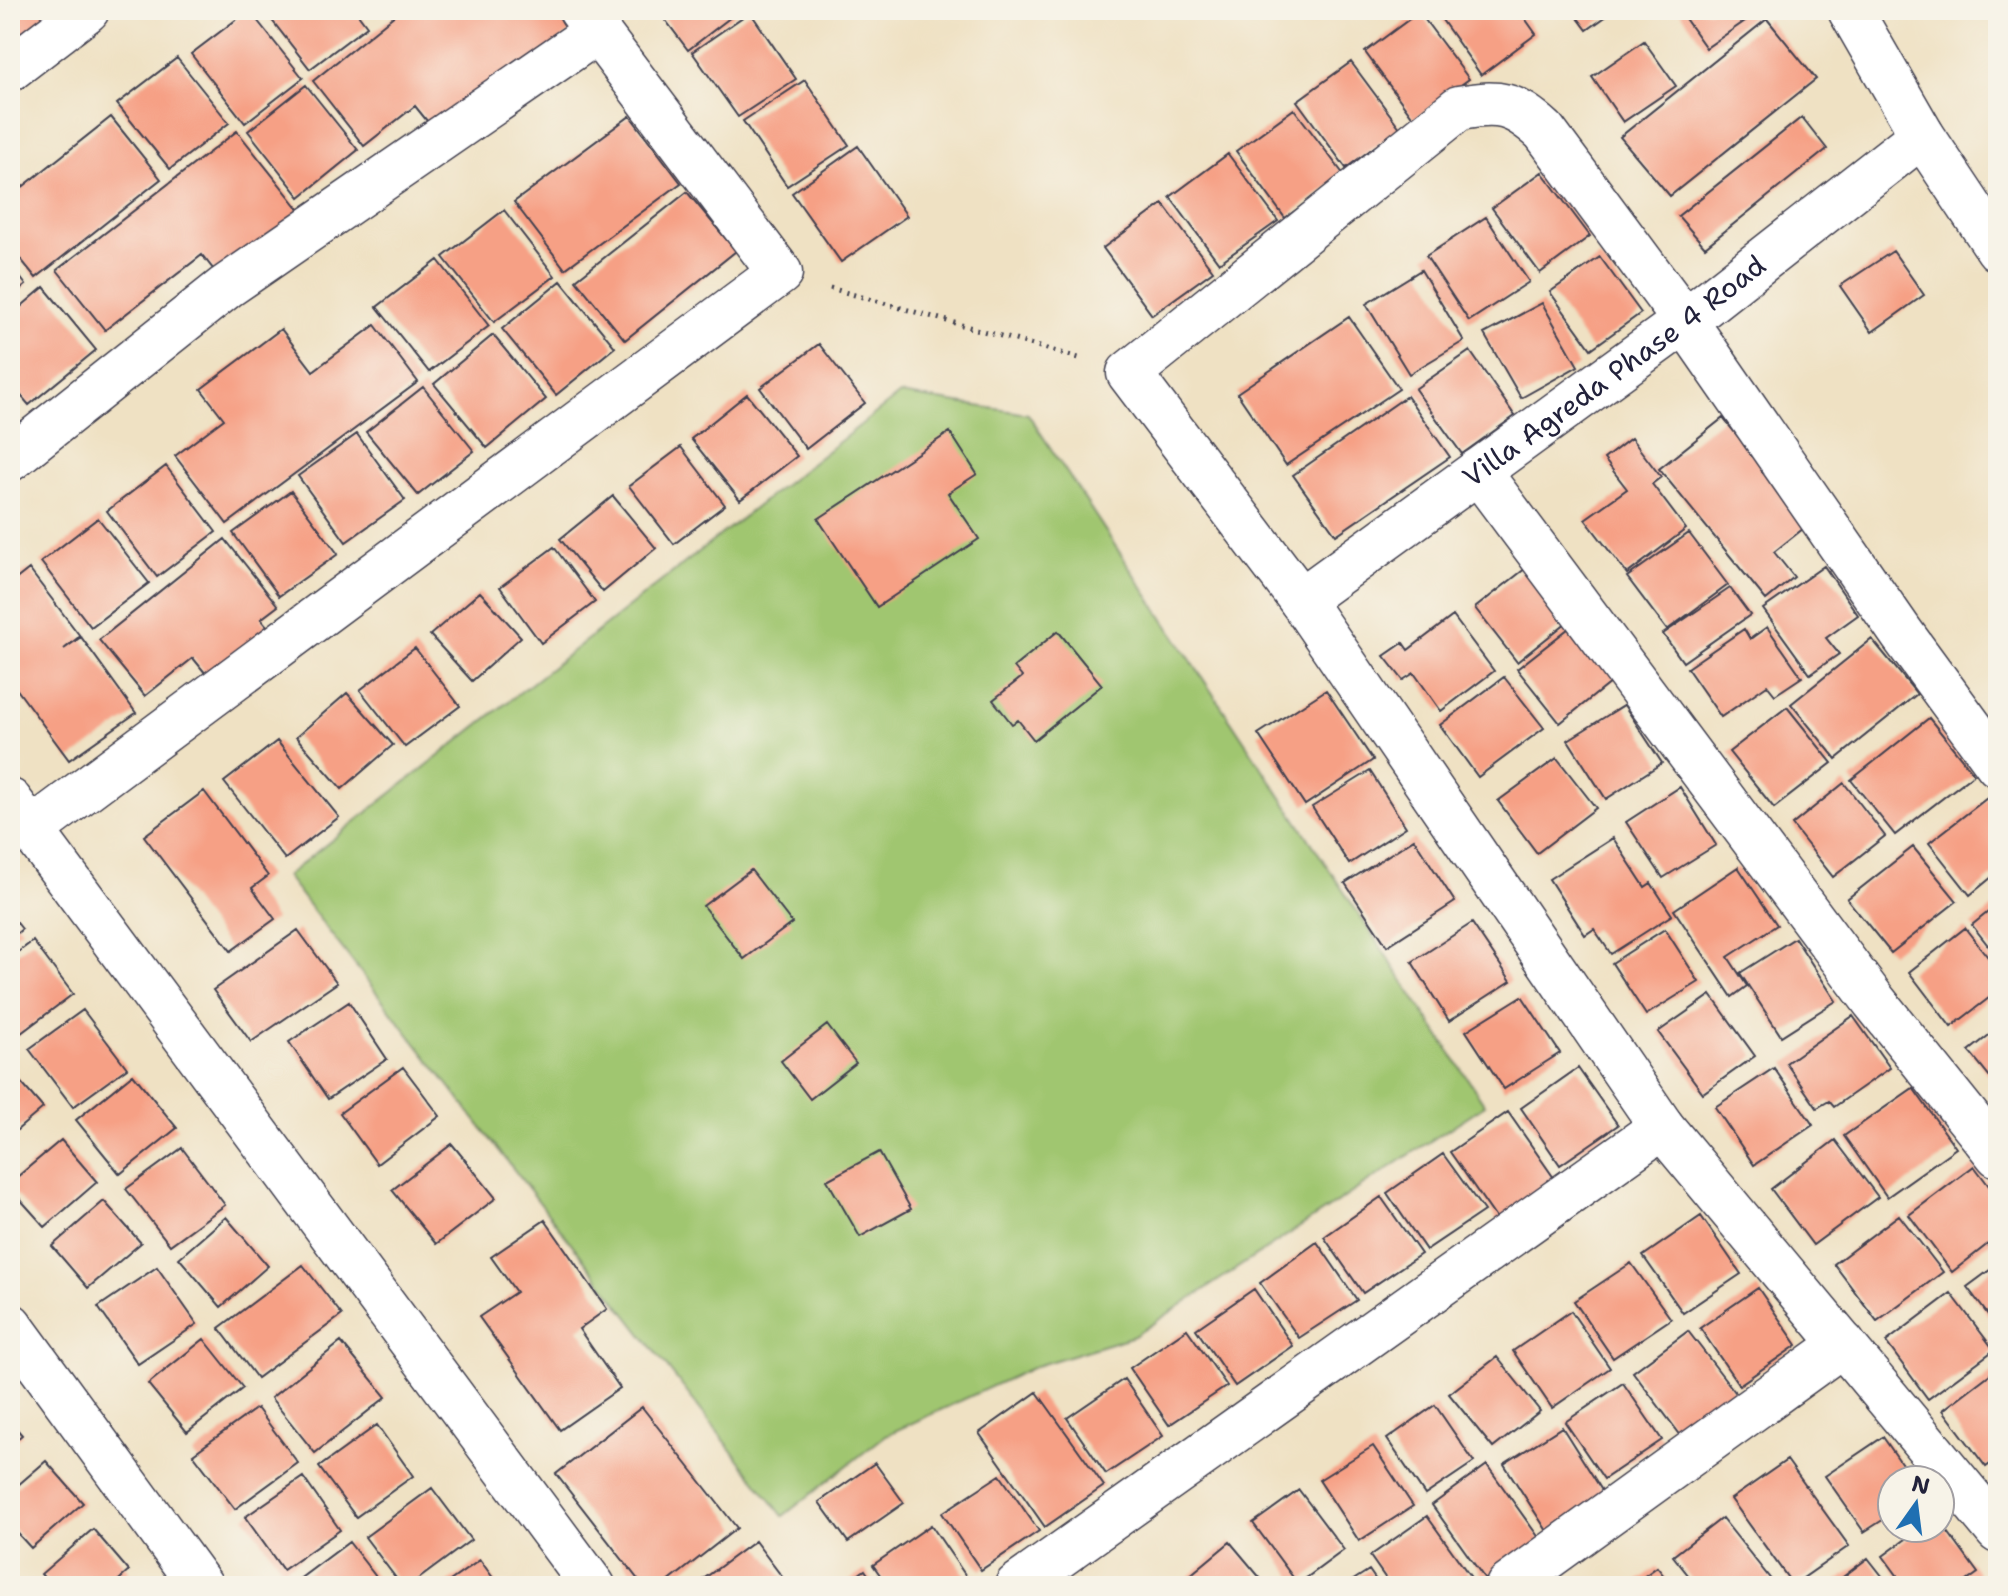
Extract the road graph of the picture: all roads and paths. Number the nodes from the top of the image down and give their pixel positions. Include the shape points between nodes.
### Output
1 (87, 10) edge
2 (1850, 10) edge
3 (588, 21) edge
4 (10, 69) edge
5 (1922, 135) junction
6 (1998, 249) edge
7 (780, 273) junction
8 (1685, 321) junction
9 (1129, 373) junction
10 (10, 459) edge
11 (1478, 471) junction
12 (1301, 600) junction
13 (1998, 765) edge
14 (20, 815) edge
15 (1662, 1127) junction
16 (1998, 1155) edge
17 (10, 1325) edge
18 (1843, 1344) junction
19 (1998, 1531) edge
20 (201, 1586) edge
21 (593, 1586) edge
22 (1017, 1586) edge
23 (1508, 1586) edge

1 - 4 street
2 - 5 street
3 - 7 street
3 - 10 street via 226,287
5 - 6 street
5 - 8 street, Villa Agreda Phase 4 Road
7 - 9 path
7 - 14 street
8 - 9 street via 1544,131 1522,111 1489,103 1459,108
8 - 11 street, Villa Agreda Phase 4 Road
8 - 13 street
9 - 12 street
11 - 12 street, Villa Agreda Phase 4 Road
11 - 16 street via 1864,988
12 - 15 street
14 - 21 street
15 - 18 street
15 - 22 street
17 - 20 street
18 - 19 street
18 - 23 street

